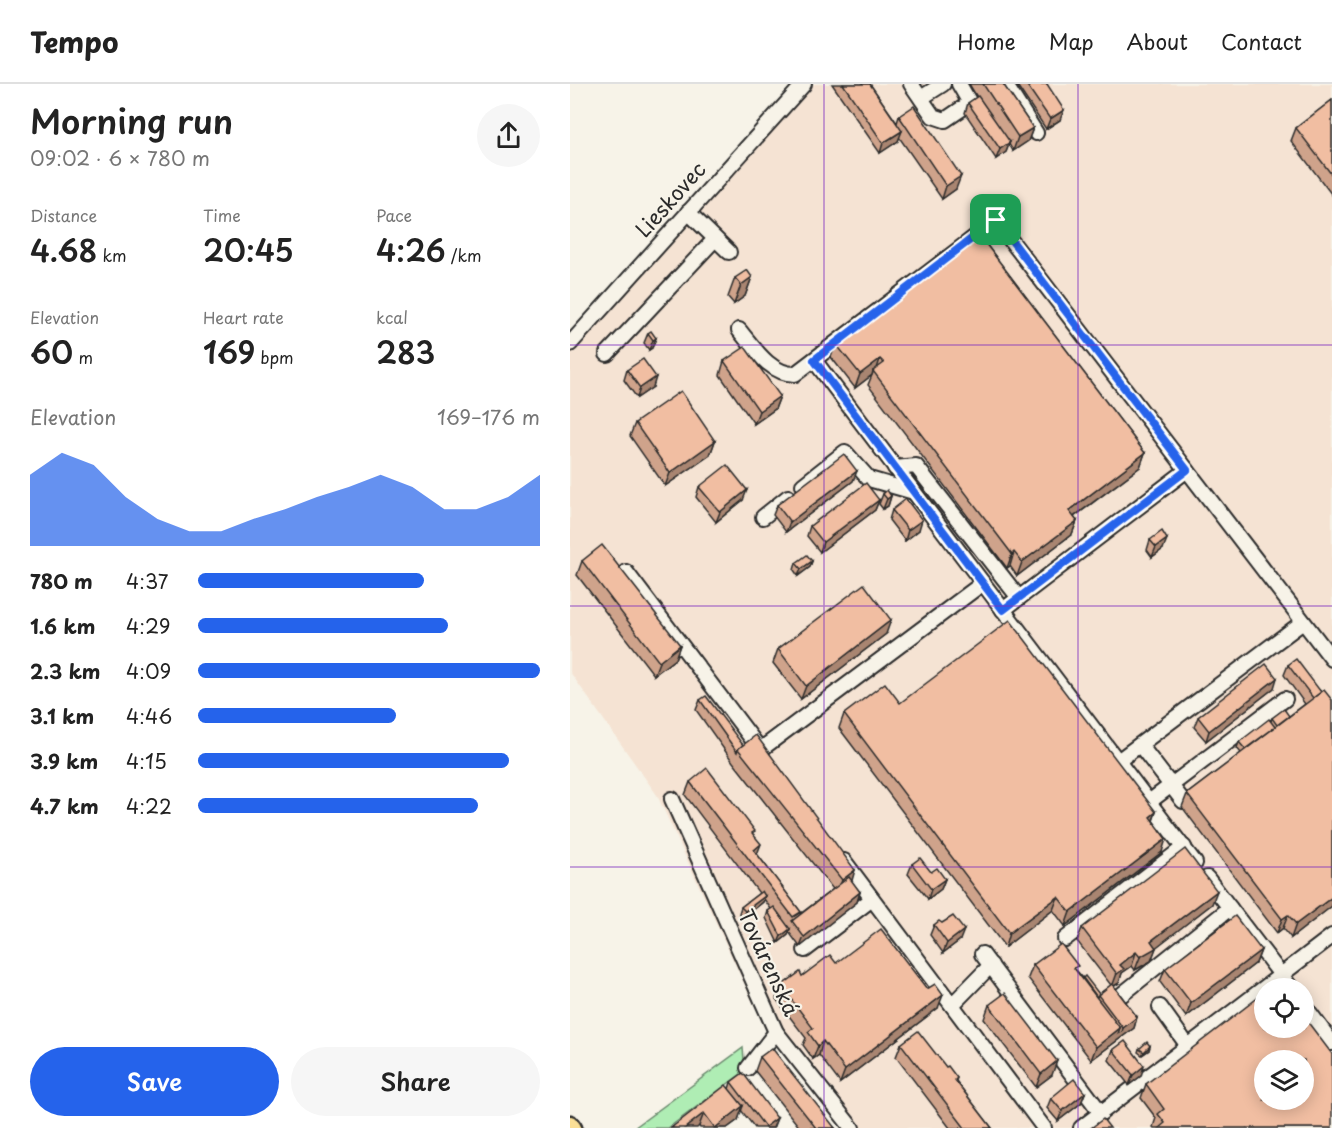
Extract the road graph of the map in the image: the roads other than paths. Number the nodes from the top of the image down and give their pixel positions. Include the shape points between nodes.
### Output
1 (804, 84) edge
2 (911, 84) edge
3 (943, 84) edge
4 (958, 84) edge
5 (1005, 84) edge
6 (921, 98) junction
7 (1036, 133) dead end
8 (688, 212) junction
9 (715, 239) junction
10 (729, 252) dead end
11 (739, 330) dead end
12 (570, 344) edge
13 (607, 354) dead end
14 (814, 360) junction
15 (895, 468) junction
16 (1187, 470) junction
17 (914, 492) junction
18 (763, 517) dead end
19 (626, 572) edge
20 (983, 583) junction
21 (1019, 598) junction
22 (1003, 610) junction
23 (1303, 622) junction
24 (1332, 659) edge
25 (1285, 699) dead end
26 (1140, 745) junction
27 (1118, 762) junction
28 (1171, 786) junction
29 (672, 799) dead end
30 (1183, 801) dead end
31 (1149, 802) junction
32 (1184, 847) junction
33 (837, 852) edge
34 (872, 899) junction
35 (1230, 908) junction
36 (1332, 936) edge
37 (1065, 939) dead end
38 (805, 951) dead end
39 (1281, 975) junction
40 (1283, 978) edge
41 (1120, 996) edge
42 (952, 1005) junction
43 (1160, 1007) dead end
44 (1314, 1019) edge
45 (776, 1032) junction
46 (1332, 1043) edge
47 (1188, 1046) junction
48 (748, 1068) dead end
49 (1101, 1113) junction
50 (570, 1124) edge
51 (573, 1128) edge
52 (852, 1128) edge
53 (1044, 1128) edge
54 (1081, 1128) edge

1 - 8 lane, Lieskovec
2 - 6 lane
3 - 6 lane
4 - 6 lane via 970,103 945,120 933,116
5 - 7 lane
8 - 9 lane
8 - 12 lane, Lieskovec
9 - 10 lane
9 - 13 lane
11 - 14 lane via 783,374 795,374
14 - 15 lane
14 - 16 lane via 996,220
15 - 17 lane
15 - 21 lane via 916,466
16 - 21 lane
16 - 23 lane
17 - 18 lane via 869,479 845,452
17 - 20 lane
19 - 20 lane via 764,754
20 - 22 lane
21 - 22 lane
22 - 27 lane
23 - 24 lane
23 - 26 lane
25 - 28 lane
26 - 27 lane
26 - 28 lane
27 - 31 lane
28 - 30 lane
28 - 31 lane
29 - 45 lane, Továrenská
31 - 32 lane
32 - 35 lane
32 - 37 lane
33 - 34 lane
34 - 38 lane
34 - 42 lane
35 - 39 lane
35 - 41 lane
36 - 39 lane
39 - 40 lane
39 - 47 lane
42 - 49 lane via 986,959
42 - 53 lane
43 - 47 lane
44 - 46 lane
45 - 48 lane
45 - 52 lane, Továrenská
47 - 49 lane
49 - 54 lane
50 - 51 main road

